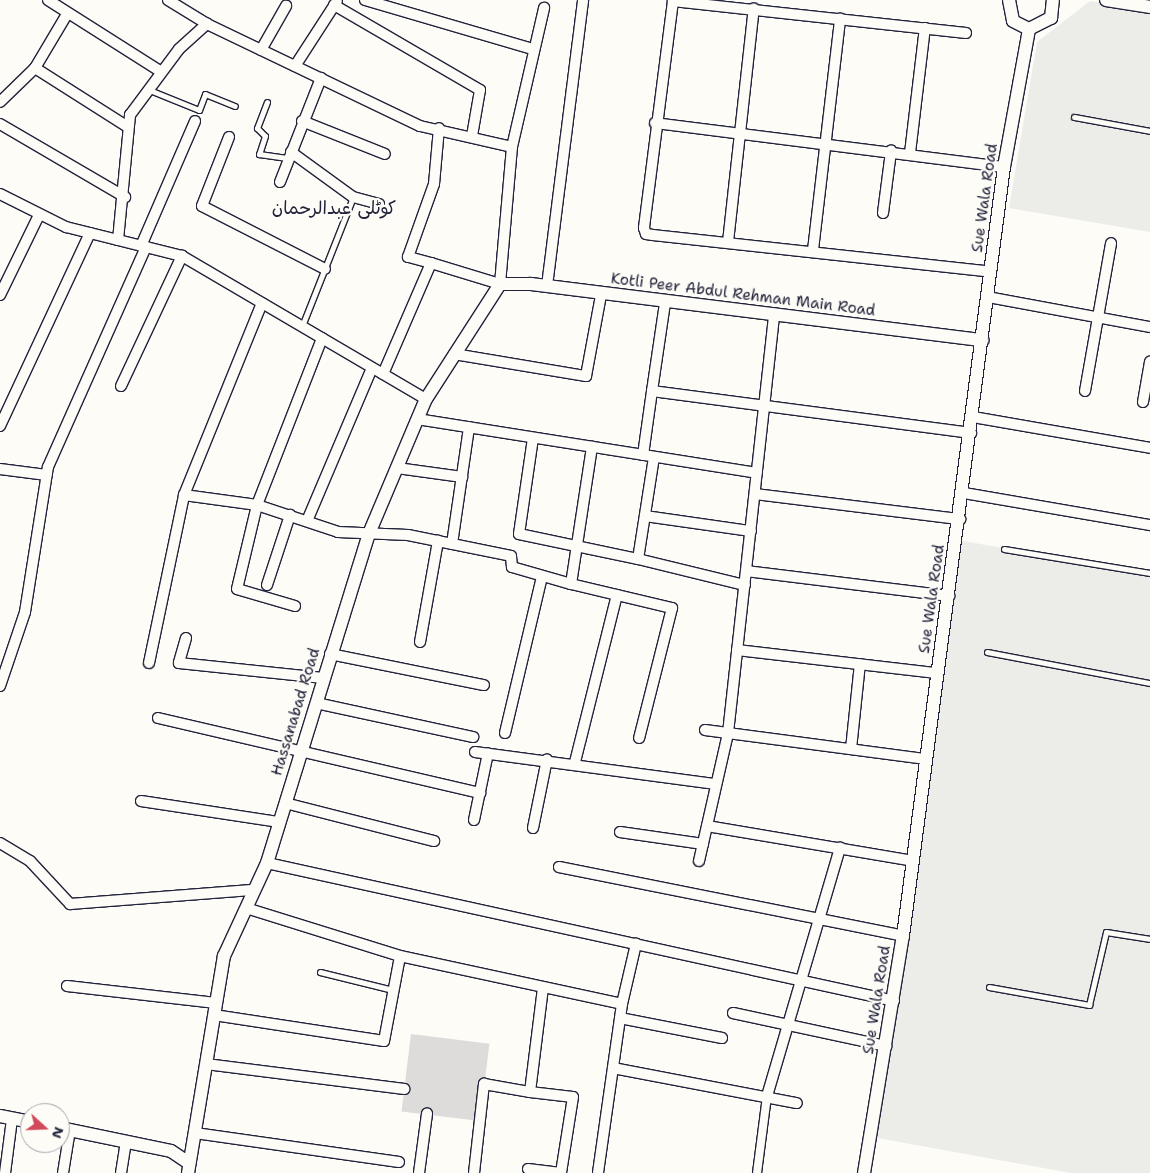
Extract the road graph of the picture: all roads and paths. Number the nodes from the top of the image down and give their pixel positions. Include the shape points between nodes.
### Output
1 (48, 0) edge
2 (168, 0) edge
3 (365, 0) edge
4 (584, 0) edge
5 (1009, 0) edge
6 (1054, 0) edge
7 (1106, 0) edge
8 (336, 3) edge
9 (286, 6) dead end
10 (1150, 7) edge
11 (544, 8) dead end
12 (754, 8) junction
13 (67, 14) junction
14 (840, 20) junction
15 (207, 24) junction
16 (925, 28) junction
17 (1029, 29) junction
18 (966, 33) dead end
19 (533, 49) junction
20 (261, 50) junction
21 (294, 66) junction
22 (35, 68) junction
23 (160, 72) junction
24 (321, 78) junction
25 (147, 89) junction
26 (0, 102) edge
27 (268, 102) dead end
28 (235, 106) dead end
29 (1074, 117) dead end
30 (195, 121) dead end
31 (302, 121) junction
32 (655, 123) junction
33 (0, 124) edge
34 (128, 127) junction
35 (439, 128) junction
36 (1150, 131) edge
37 (740, 132) junction
38 (472, 136) junction
39 (229, 137) dead end
40 (826, 142) junction
41 (512, 147) junction
42 (891, 151) junction
43 (910, 153) junction
44 (384, 154) dead end
45 (290, 155) junction
46 (1004, 167) junction
47 (280, 182) dead end
48 (0, 194) edge
49 (125, 197) junction
50 (353, 197) junction
51 (379, 204) dead end
52 (883, 213) dead end
53 (39, 215) junction
54 (90, 233) junction
55 (118, 240) junction
56 (728, 242) junction
57 (1110, 243) dead end
58 (144, 246) junction
59 (813, 250) junction
60 (182, 256) junction
61 (431, 263) junction
62 (324, 269) junction
63 (991, 272) junction
64 (500, 284) junction
65 (546, 286) junction
66 (601, 295) junction
67 (0, 296) edge
68 (988, 297) junction
69 (262, 303) junction
70 (665, 303) junction
71 (774, 314) junction
72 (1097, 318) junction
73 (302, 327) junction
74 (1150, 327) edge
75 (322, 338) junction
76 (983, 340) junction
77 (454, 354) junction
78 (1150, 362) edge
79 (372, 368) junction
80 (383, 374) junction
81 (121, 386) dead end
82 (652, 391) junction
83 (1085, 391) dead end
84 (426, 399) junction
85 (1143, 402) dead end
86 (764, 409) junction
87 (974, 417) junction
88 (417, 419) junction
89 (0, 426) edge
90 (469, 427) junction
91 (972, 433) junction
92 (533, 438) junction
93 (592, 447) junction
94 (1150, 448) edge
95 (643, 455) junction
96 (654, 457) junction
97 (397, 468) junction
98 (0, 469) edge
99 (757, 473) junction
100 (47, 475) junction
101 (462, 477) junction
102 (755, 494) junction
103 (964, 494) junction
104 (184, 495) junction
105 (257, 505) junction
106 (290, 516) junction
107 (645, 516) junction
108 (960, 519) junction
109 (307, 521) junction
110 (1150, 525) edge
111 (750, 531) junction
112 (368, 536) junction
113 (438, 542) junction
114 (452, 544) junction
115 (576, 546) junction
116 (1004, 548) dead end
117 (638, 559) junction
118 (746, 570) junction
119 (1150, 573) edge
120 (542, 577) junction
121 (571, 584) junction
122 (267, 585) dead end
123 (744, 585) junction
124 (616, 595) junction
125 (949, 596) junction
126 (295, 606) dead end
127 (186, 638) dead end
128 (420, 642) dead end
129 (738, 650) junction
130 (987, 652) dead end
131 (330, 654) junction
132 (149, 663) dead end
133 (860, 664) junction
134 (937, 673) junction
135 (323, 678) junction
136 (1150, 683) edge
137 (484, 685) dead end
138 (0, 686) edge
139 (316, 702) junction
140 (158, 718) dead end
141 (706, 730) dead end
142 (505, 733) dead end
143 (728, 733) junction
144 (473, 736) dead end
145 (639, 738) dead end
146 (850, 749) junction
147 (301, 750) junction
148 (475, 752) dead end
149 (488, 753) junction
150 (926, 759) junction
151 (547, 760) junction
152 (574, 762) junction
153 (716, 784) junction
154 (480, 793) junction
155 (140, 802) dead end
156 (285, 803) junction
157 (474, 820) dead end
158 (279, 822) junction
159 (707, 826) junction
160 (532, 828) dead end
161 (620, 832) dead end
162 (434, 841) dead end
163 (0, 843) edge
164 (703, 844) junction
165 (840, 848) junction
166 (913, 860) junction
167 (699, 861) dead end
168 (267, 863) junction
169 (559, 867) dead end
170 (254, 890) junction
171 (246, 908) junction
172 (819, 919) junction
173 (904, 936) junction
174 (1150, 939) edge
175 (636, 944) junction
176 (400, 956) junction
177 (320, 972) dead end
178 (803, 981) junction
179 (67, 986) dead end
180 (989, 987) dead end
181 (543, 988) junction
182 (394, 990) junction
183 (894, 1001) junction
184 (622, 1004) junction
185 (215, 1009) junction
186 (733, 1013) dead end
187 (620, 1018) junction
188 (791, 1026) junction
189 (722, 1038) dead end
190 (886, 1046) junction
191 (206, 1064) junction
192 (613, 1068) junction
193 (404, 1089) dead end
194 (530, 1092) junction
195 (767, 1096) junction
196 (797, 1102) dead end
197 (427, 1114) dead end
198 (6, 1118) edge
199 (20, 1120) edge
200 (70, 1130) edge
201 (195, 1133) junction
202 (126, 1142) junction
203 (64, 1153) edge
204 (399, 1162) dead end
205 (188, 1168) edge
206 (528, 1169) dead end
207 (5, 1173) edge
208 (63, 1173) edge
209 (121, 1173) edge
210 (419, 1173) edge
211 (474, 1173) edge
212 (560, 1173) edge
213 (598, 1173) edge
214 (757, 1173) edge
215 (864, 1173) edge

1 - 13 street
2 - 15 street
3 - 19 street
4 - 65 street
5 - 17 street via 1013,21
6 - 17 street via 1051,18
7 - 10 street
8 - 21 street
8 - 38 street via 480,90
9 - 20 street
11 - 19 street
12 - 14 street
12 - 32 street via 673,1
12 - 37 street
13 - 22 street
13 - 23 street
14 - 16 street
14 - 40 street
15 - 20 street
15 - 23 street
16 - 18 street
16 - 43 street
17 - 46 street, Sue Wala Road
19 - 41 street
20 - 21 street
21 - 24 street
22 - 26 street
22 - 34 street
23 - 25 street
24 - 31 street
24 - 35 street via 420,126
25 - 28 lane via 199,110 205,94
25 - 34 street via 130,115
27 - 45 lane via 256,128 265,136 259,154
29 - 36 lane
30 - 58 street
31 - 44 street
31 - 45 street
32 - 37 street
32 - 56 street via 646,234
33 - 49 street
34 - 49 street
35 - 38 street
35 - 61 street via 434,184 408,258
37 - 40 street
37 - 56 street
38 - 41 street
39 - 62 street via 202,206
40 - 42 street
40 - 59 street
41 - 64 street
42 - 43 street
42 - 52 street
43 - 46 street
45 - 47 street
45 - 50 street
46 - 63 street, Sue Wala Road
48 - 53 street
49 - 55 street
50 - 51 street
50 - 62 lane
53 - 54 street
53 - 67 street
54 - 55 street
54 - 89 street
55 - 58 street
56 - 59 street
57 - 72 street
58 - 60 street
58 - 100 street
59 - 63 street
60 - 69 street
60 - 81 street
61 - 64 street
61 - 80 street
62 - 73 lane
63 - 68 street, Sue Wala Road
64 - 65 street, Kotli Peer Abdul Rehman Main Road
64 - 77 street, Hassanabad Road
65 - 66 street, Kotli Peer Abdul Rehman Main Road
66 - 70 street, Kotli Peer Abdul Rehman Main Road
66 - 77 street via 586,376
68 - 72 street
68 - 76 street, Sue Wala Road
69 - 73 street
69 - 104 street
70 - 71 street, Kotli Peer Abdul Rehman Main Road
70 - 82 street
71 - 76 street, Kotli Peer Abdul Rehman Main Road
71 - 86 street
72 - 74 street
72 - 83 street
73 - 75 street
75 - 79 street
75 - 105 street
76 - 87 street, Sue Wala Road
77 - 84 street, Hassanabad Road
78 - 85 street
79 - 80 street
79 - 109 street
80 - 84 street
82 - 86 street
82 - 95 street
84 - 88 street, Hassanabad Road
86 - 91 street
86 - 99 street
87 - 91 street, Sue Wala Road
87 - 94 street
88 - 90 street
88 - 97 street, Hassanabad Road
90 - 92 street
90 - 101 street
91 - 103 street, Sue Wala Road
92 - 93 street
92 - 115 street via 519,534
93 - 95 street
93 - 115 street
95 - 96 street
96 - 99 street
96 - 107 street
97 - 101 street
97 - 112 street, Hassanabad Road
98 - 100 street
99 - 102 street
100 - 138 street via 25,612
101 - 114 street
102 - 108 street
102 - 111 street
103 - 108 street, Sue Wala Road
103 - 110 street
104 - 105 street
104 - 132 street
105 - 106 street
105 - 126 street via 237,589
106 - 109 street
106 - 122 street
107 - 111 street
107 - 117 street
108 - 125 street, Sue Wala Road
109 - 112 street
111 - 118 street
112 - 113 street via 408,535
112 - 131 street, Hassanabad Road
113 - 114 street
113 - 128 street
114 - 120 street via 511,556 512,567
115 - 117 street
115 - 121 street
116 - 119 lane
117 - 123 street
118 - 123 street
118 - 125 street
120 - 121 street
120 - 142 street
121 - 124 street
123 - 129 street
124 - 145 street via 672,608
124 - 152 street
125 - 134 street, Sue Wala Road
127 - 135 street via 179,664
129 - 133 street
129 - 143 street
130 - 136 lane
131 - 135 street, Hassanabad Road
131 - 137 street
133 - 134 street
133 - 146 street
134 - 150 street, Sue Wala Road
135 - 139 street, Hassanabad Road
139 - 144 street
139 - 147 street, Hassanabad Road
140 - 147 street
141 - 143 street
143 - 146 street
143 - 153 street
146 - 150 street
147 - 154 street
147 - 156 street, Hassanabad Road
148 - 149 street
149 - 151 street
149 - 154 street
150 - 166 street, Sue Wala Road
151 - 152 street
151 - 160 street
152 - 153 street
153 - 159 street
154 - 157 street
155 - 158 street
156 - 158 street, Hassanabad Road
156 - 162 street
158 - 168 street, Hassanabad Road
159 - 164 street
159 - 165 street
161 - 164 street
163 - 170 street via 30,861 70,904
164 - 167 street
165 - 166 street
165 - 172 street
166 - 173 street, Sue Wala Road
168 - 170 street, Hassanabad Road
168 - 175 street
169 - 172 street
170 - 171 street, Hassanabad Road
171 - 176 street
171 - 185 street, Hassanabad Road via 224,956
172 - 173 street
172 - 178 street
173 - 183 street, Sue Wala Road
174 - 180 lane via 1106,932 1089,1006
175 - 178 street
175 - 184 street
176 - 181 street
176 - 182 street
177 - 182 lane
178 - 183 street
178 - 188 street
179 - 185 street
181 - 184 street
181 - 194 street
182 - 185 street via 384,1041
183 - 190 street, Sue Wala Road
184 - 187 street
185 - 191 street, Hassanabad Road
186 - 188 street
187 - 189 street
187 - 192 street
188 - 190 street
188 - 195 street
190 - 215 street, Sue Wala Road
191 - 193 street
191 - 201 street, Hassanabad Road
192 - 195 street
192 - 213 street
194 - 211 street via 484,1084
194 - 212 street via 573,1097
195 - 196 street
195 - 214 street
197 - 210 street
198 - 199 street
198 - 207 street
200 - 202 street
201 - 204 street
201 - 205 street, Hassanabad Road
202 - 205 street via 171,1151
202 - 209 street
203 - 208 street
206 - 212 street

